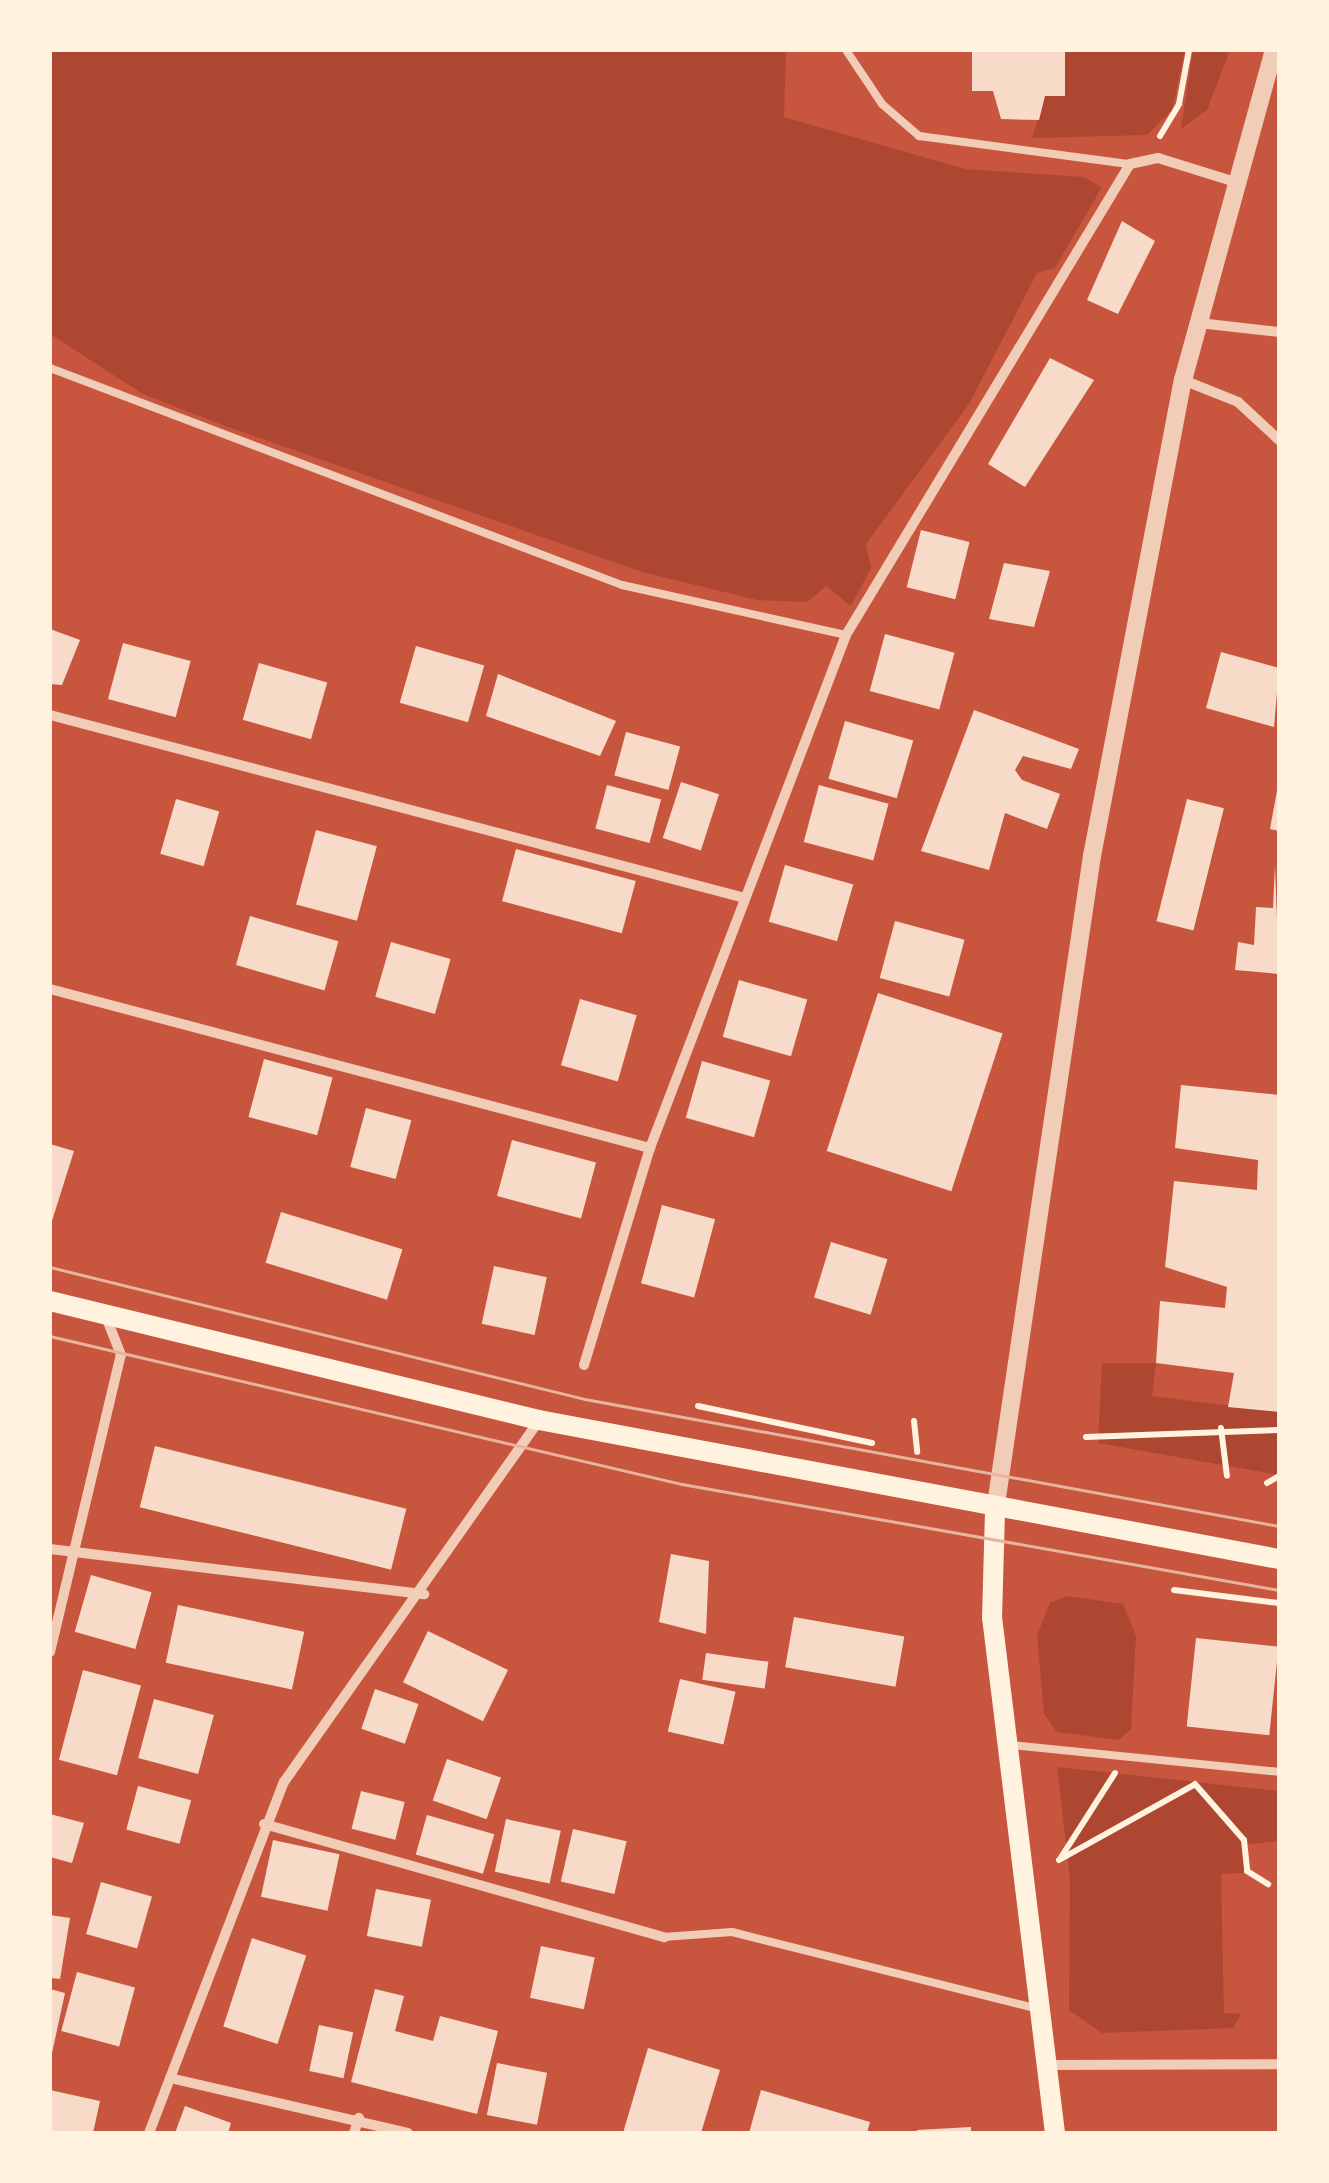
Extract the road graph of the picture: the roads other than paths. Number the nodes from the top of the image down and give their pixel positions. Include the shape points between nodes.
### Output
1 (846, 50) edge
2 (1275, 53) edge
3 (1130, 164) junction
4 (1235, 182) junction
5 (1198, 322) junction
6 (1279, 332) edge
7 (50, 368) edge
8 (1184, 380) junction
9 (1279, 440) edge
10 (846, 635) junction
11 (50, 715) edge
12 (745, 898) junction
13 (50, 989) edge
14 (650, 1148) junction
15 (50, 1302) edge
16 (105, 1316) junction
17 (584, 1365) dead end
18 (539, 1420) junction
19 (994, 1511) junction
20 (50, 1548) edge
21 (74, 1554) junction
22 (1279, 1559) edge
23 (424, 1594) junction
24 (50, 1652) edge
25 (1005, 1745) junction
26 (1279, 1772) edge
27 (264, 1824) junction
28 (664, 1937) joint
29 (1038, 2009) junction
30 (1279, 2064) edge
31 (1045, 2066) junction
32 (170, 2078) junction
33 (358, 2118) junction
34 (149, 2133) edge
35 (354, 2133) edge
36 (408, 2133) edge
37 (1055, 2133) edge

1 - 3 lane via 882,104 919,136
2 - 4 street
3 - 4 street via 1158,158
3 - 10 street
4 - 5 street
5 - 6 street
5 - 8 street
7 - 10 lane via 622,585
8 - 9 street via 1238,402
8 - 19 street via 1092,856
10 - 12 street
11 - 12 street
12 - 14 street
13 - 14 street
14 - 17 street
15 - 16 main road
16 - 18 main road
16 - 21 street via 121,1355
18 - 19 main road
18 - 23 street
19 - 22 main road
19 - 25 main road via 992,1616
20 - 21 street
21 - 23 street
21 - 24 street
23 - 27 street via 326,1720
25 - 26 lane
25 - 29 main road
27 - 28 street
27 - 32 street
28 - 29 lane via 732,1932
29 - 31 main road
30 - 31 street
31 - 37 main road
32 - 33 street
32 - 34 street
33 - 35 street
33 - 36 street

